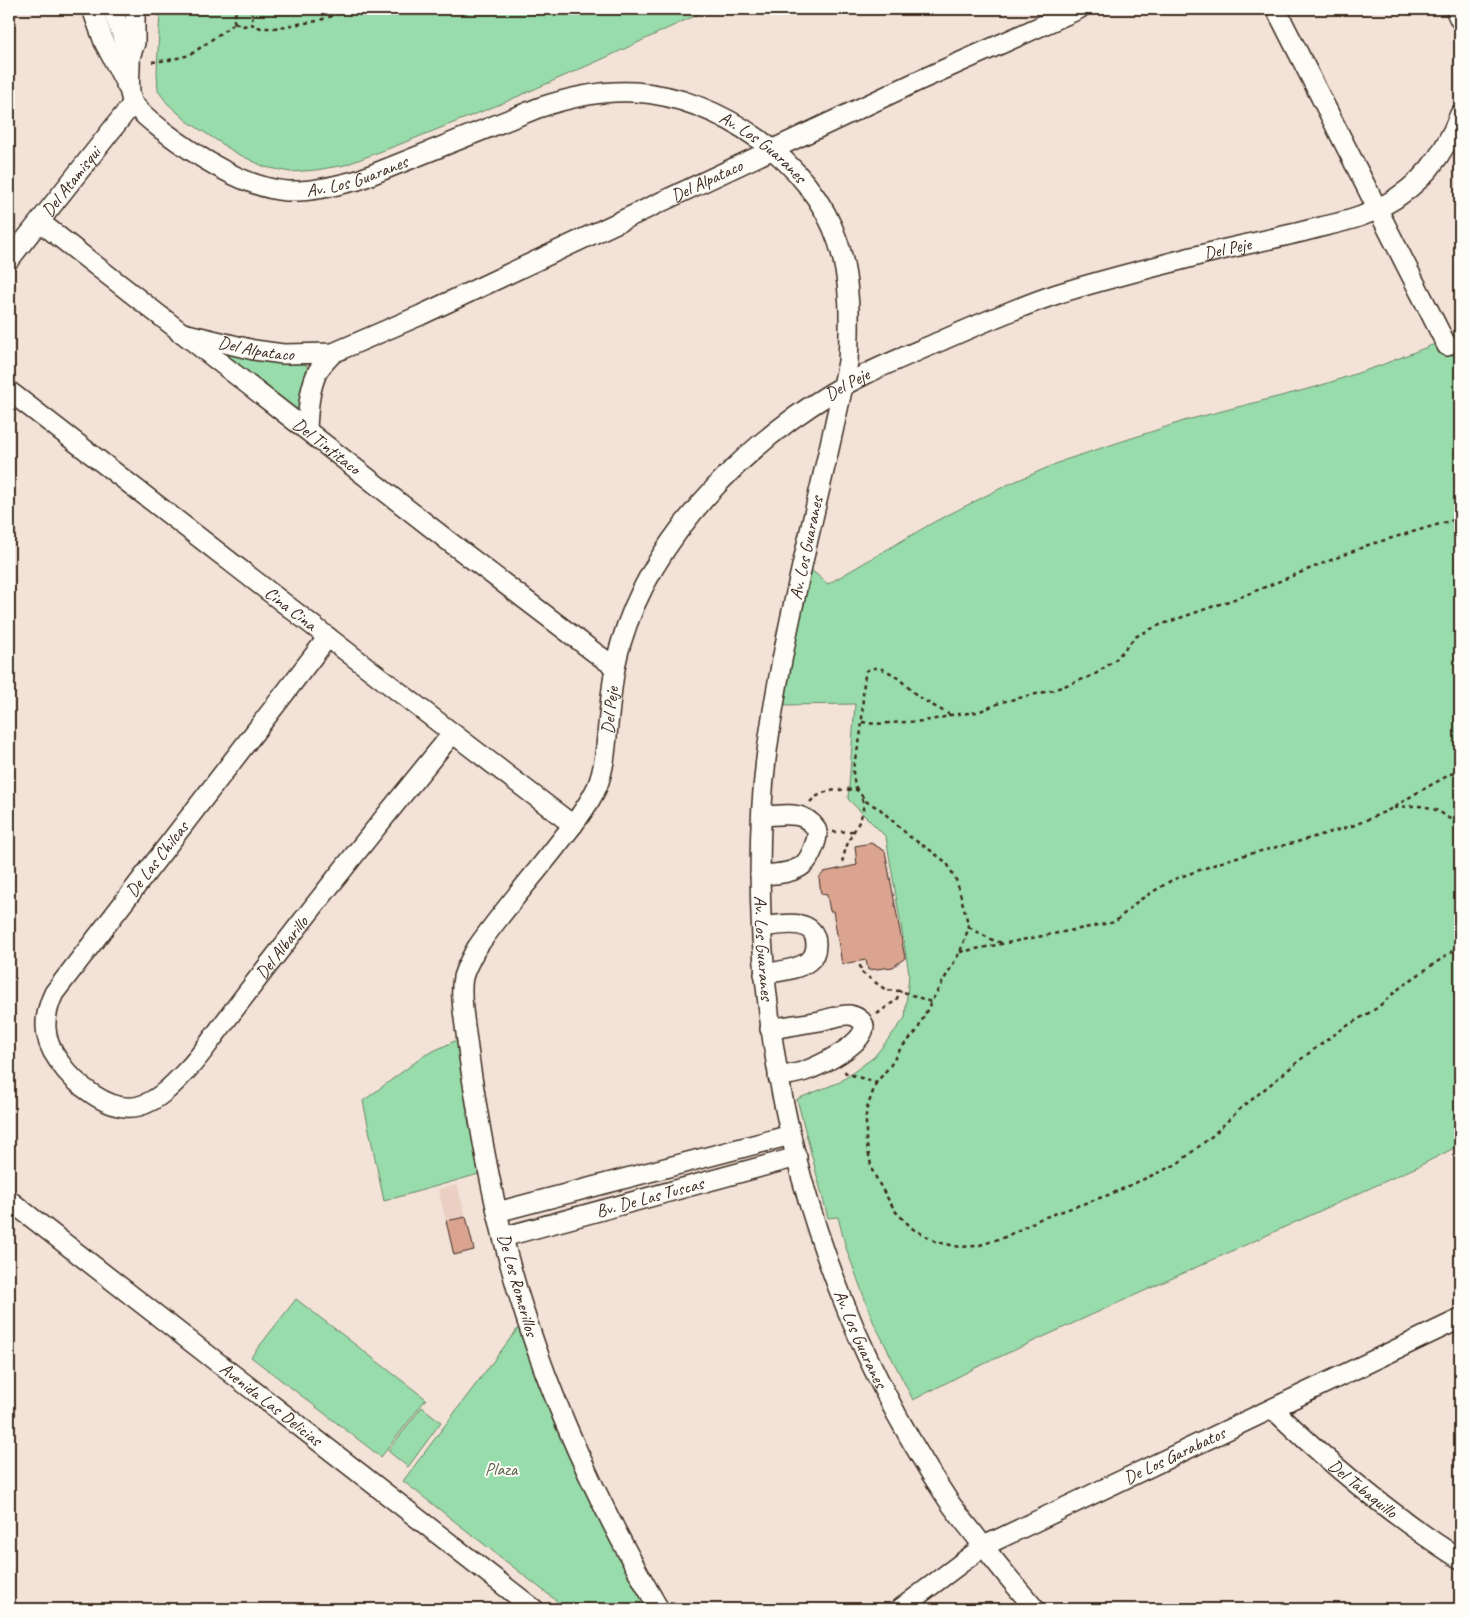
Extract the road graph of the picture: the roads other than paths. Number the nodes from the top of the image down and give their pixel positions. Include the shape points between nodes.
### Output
1 (92, 9) edge
2 (112, 9) edge
3 (134, 9) edge
4 (1079, 9) edge
5 (1276, 9) edge
6 (1455, 9) edge
7 (1460, 20) edge
8 (130, 58) junction
9 (132, 98) junction
10 (1460, 114) edge
11 (774, 150) junction
12 (1378, 209) junction
13 (40, 222) junction
14 (9, 260) edge
15 (179, 332) junction
16 (1447, 346) dead end
17 (333, 353) junction
18 (302, 354) junction
19 (316, 374) junction
20 (843, 386) junction
21 (9, 391) edge
22 (307, 429) junction
23 (328, 637) junction
24 (615, 667) junction
25 (452, 734) junction
26 (762, 816) junction
27 (573, 826) junction
28 (760, 875) junction
29 (762, 927) junction
30 (482, 941) joint
31 (764, 974) junction
32 (770, 1029) junction
33 (778, 1077) junction
34 (84, 1089) joint
35 (791, 1135) junction
36 (796, 1157) junction
37 (9, 1200) edge
38 (497, 1212) junction
39 (503, 1237) junction
40 (1460, 1319) edge
41 (1273, 1409) junction
42 (984, 1546) junction
43 (1460, 1559) edge
44 (534, 1609) edge
45 (659, 1609) edge
46 (900, 1609) edge
47 (1034, 1609) edge

1 - 9 street, Av. Los Guaranes via 104,42
2 - 8 street
3 - 8 street via 135,43
4 - 11 street, Del Alpataco
5 - 12 street
6 - 7 street
8 - 9 street
9 - 11 street, Av. Los Guaranes via 155,124 217,166 252,182 286,191 306,191 358,180 538,108 602,93 635,92 684,102 726,119
9 - 13 street, Del Atamisqui
10 - 12 street, Del Peje via 1446,147 1432,166 1405,191
11 - 17 street, Del Alpataco
11 - 20 street, Av. Los Guaranes via 810,191 832,225 838,242 849,307 848,362
12 - 16 street
12 - 20 street, Del Peje via 1364,216 1058,294 988,320
13 - 14 street, Del Atamisqui
13 - 15 street, Del Tintitaco
15 - 18 street, Del Alpataco via 254,350
15 - 22 street, Del Tintitaco
17 - 18 street, Del Alpataco
17 - 19 street, Del Alpataco
18 - 19 street
19 - 22 street, Del Alpataco via 307,413
20 - 24 street, Del Peje via 801,413 733,467 691,515 646,583 624,634
20 - 26 street, Av. Los Guaranes via 778,680
21 - 23 street, Cina Cina
22 - 24 street, Del Tintitaco
23 - 25 street, Cina Cina
23 - 34 street, De Las Chilcas via 54,993 48,1007 48,1040 58,1062
24 - 27 street, Del Peje via 600,776 595,791
25 - 27 street, Cina Cina
25 - 34 street, Del Albarillo via 182,1075 153,1100 138,1106 112,1104
26 - 28 street, Av. Los Guaranes
26 - 28 street via 804,818 817,832 805,864 779,874
27 - 30 street, Del Peje
28 - 29 street, Av. Los Guaranes
29 - 31 street, Av. Los Guaranes
29 - 31 street via 796,923 812,932 816,940 814,956 808,962
30 - 38 street, De Los Romerillos via 463,978 463,1008 474,1092
31 - 32 street, Av. Los Guaranes
32 - 33 street, Av. Los Guaranes
32 - 33 street via 847,1014 864,1026 858,1040 834,1058 804,1071
33 - 35 street, Av. Los Guaranes
35 - 36 street, Av. Los Guaranes
35 - 38 street, Bv. De Las Tuscas
36 - 39 street, Bv. De Las Tuscas
36 - 42 street, Av. Los Guaranes via 823,1248 855,1331 920,1456 950,1503
37 - 44 street, Avenida Las Delicias
38 - 39 street, De Los Romerillos
39 - 45 street, De Los Romerillos via 527,1322 558,1407 606,1513
40 - 41 street, De Los Garabatos
41 - 42 street, De Los Garabatos
41 - 43 street, Del Tabaquillo via 1371,1496
42 - 46 street, De Los Garabatos
42 - 47 street, Av. Los Guaranes

